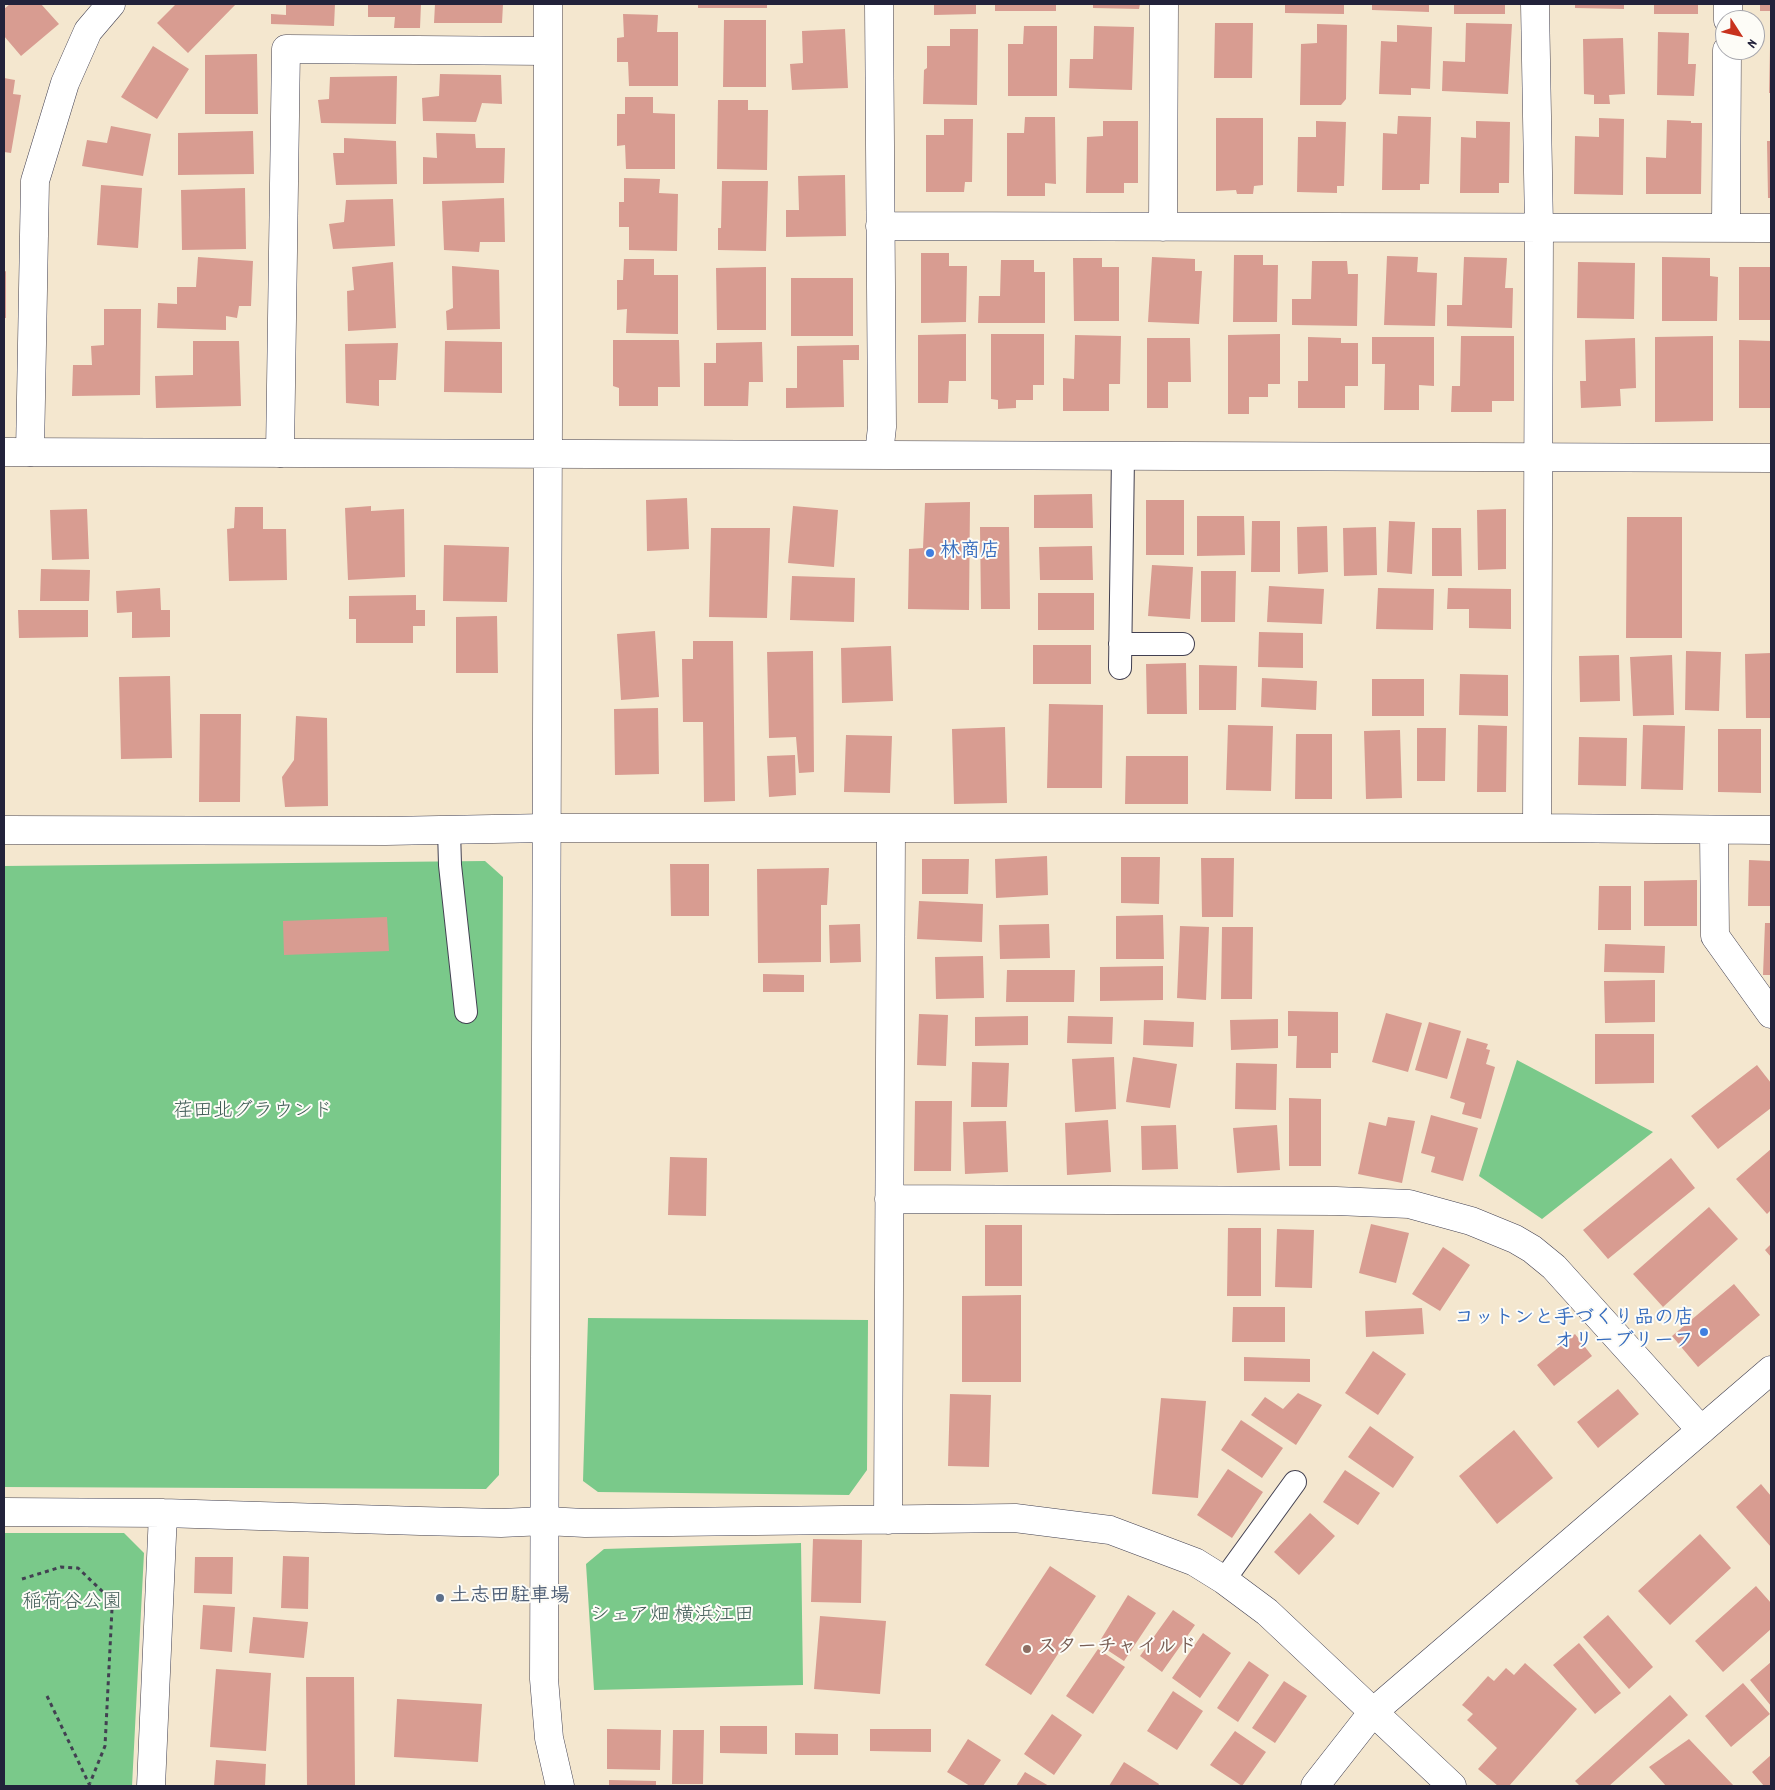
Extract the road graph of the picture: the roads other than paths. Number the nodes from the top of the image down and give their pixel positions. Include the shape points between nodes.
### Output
1 (112, 4) edge
2 (548, 4) edge
3 (878, 4) edge
4 (1164, 4) edge
5 (1535, 4) edge
6 (547, 51) junction
7 (1728, 60) edge
8 (880, 226) junction
9 (1163, 227) junction
10 (1539, 228) junction
11 (1726, 228) junction
12 (1771, 228) edge
13 (17, 452) edge
14 (280, 453) junction
15 (548, 453) junction
16 (879, 454) junction
17 (1123, 456) junction
18 (1538, 458) junction
19 (1771, 458) edge
20 (1120, 644) junction
21 (1183, 644) dead end
22 (1120, 668) dead end
23 (547, 828) junction
24 (891, 828) junction
25 (1537, 828) junction
26 (4, 830) edge
27 (449, 830) junction
28 (1771, 830) edge
29 (1714, 831) junction
30 (466, 1012) dead end
31 (1771, 1014) edge
32 (889, 1199) junction
33 (1771, 1370) edge
34 (1701, 1430) junction
35 (1296, 1482) dead end
36 (4, 1512) edge
37 (163, 1513) junction
38 (888, 1520) junction
39 (545, 1521) junction
40 (1224, 1580) junction
41 (1373, 1712) junction
42 (151, 1786) edge
43 (560, 1786) edge
44 (1315, 1786) edge
45 (1452, 1786) edge

1 - 13 street via 88,31 65,83 35,181
2 - 6 street
3 - 8 street
4 - 9 street
5 - 10 street
6 - 14 street via 286,49
6 - 15 street
7 - 11 street
8 - 9 street
8 - 16 street via 882,426
9 - 10 street
10 - 11 street
10 - 18 street
11 - 12 street
13 - 14 street
14 - 15 street
15 - 16 street
15 - 23 street
16 - 17 street
17 - 18 street
17 - 20 lane
18 - 19 street
18 - 25 street
20 - 21 lane
20 - 22 lane
23 - 24 street
23 - 27 street
23 - 39 street
24 - 25 street
24 - 32 street
25 - 29 street
26 - 27 street
27 - 30 lane
28 - 29 street
29 - 31 street via 1715,936
32 - 34 street via 1336,1201 1409,1204 1471,1221 1515,1239 1554,1267
32 - 38 street
33 - 34 street
34 - 41 street
35 - 40 lane
36 - 37 street
37 - 39 street
37 - 42 street
38 - 39 street
38 - 40 street via 1015,1518 1110,1530 1195,1562
39 - 43 street via 544,1679 549,1738
40 - 41 street via 1266,1612
41 - 44 street
41 - 45 street

